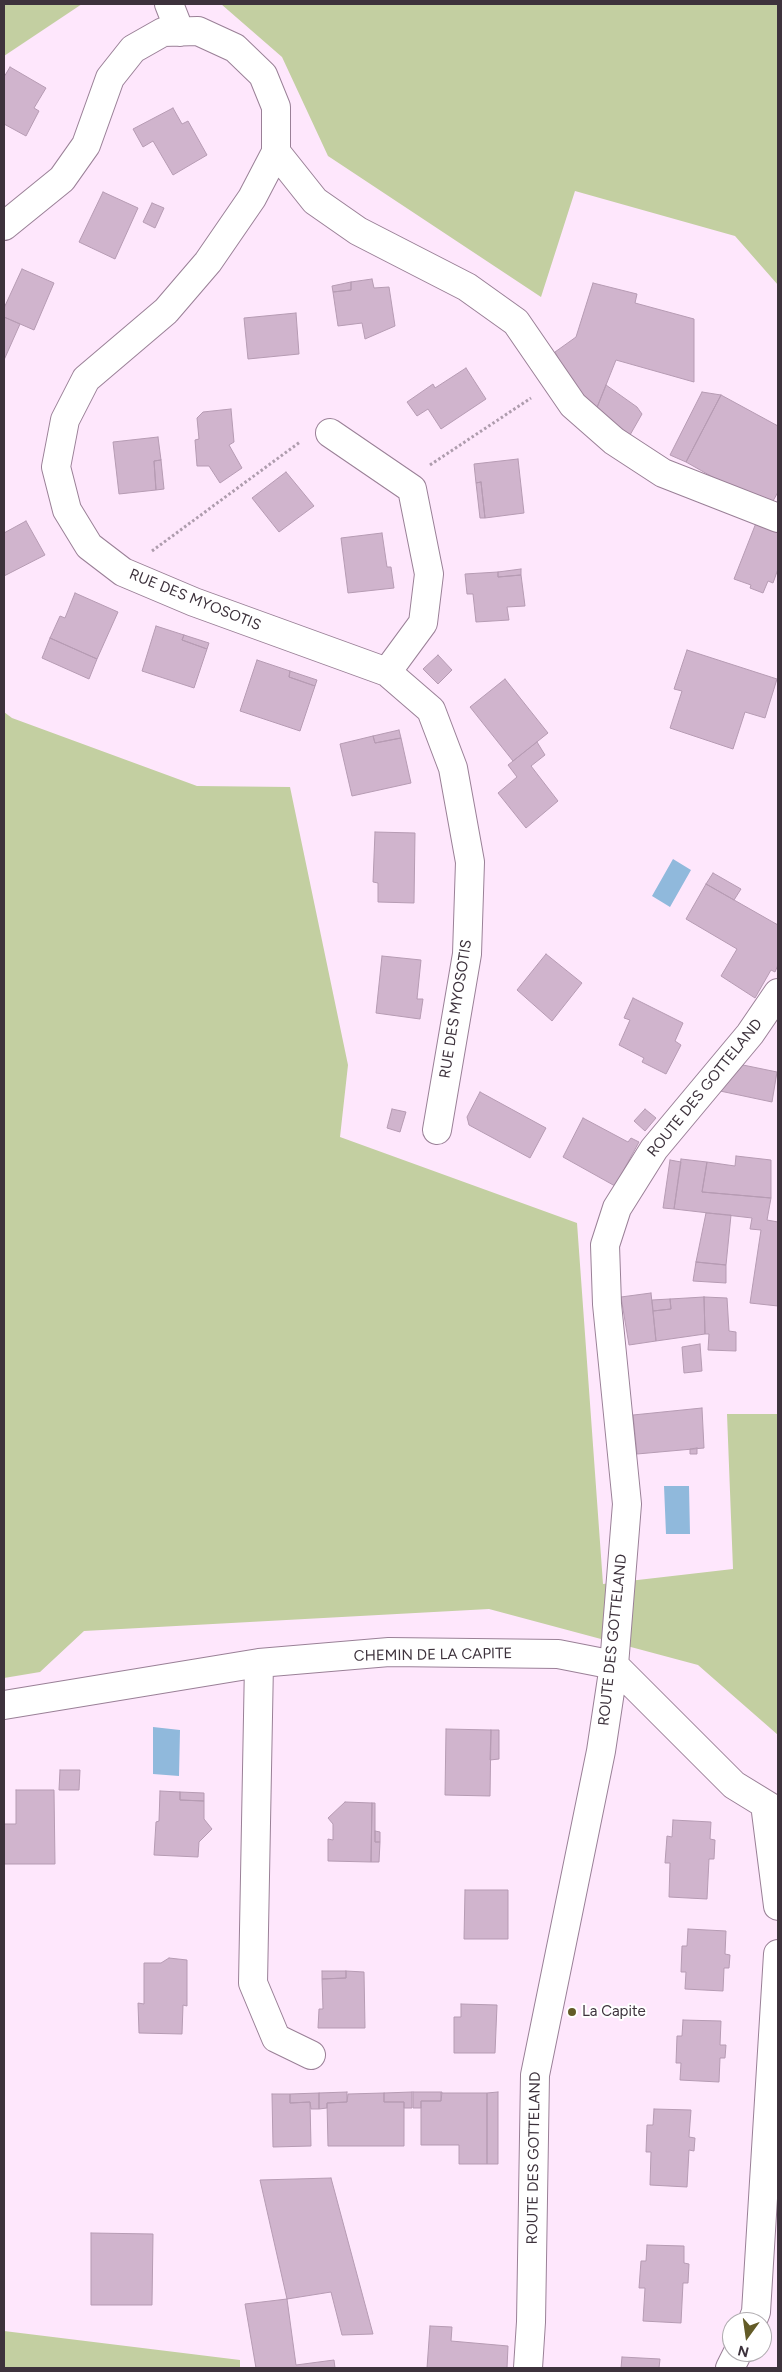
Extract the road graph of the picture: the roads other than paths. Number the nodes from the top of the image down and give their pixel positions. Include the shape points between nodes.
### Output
1 (169, 4) edge
2 (180, 32) junction
3 (276, 152) junction
4 (4, 226) edge
5 (330, 433) road end
6 (778, 518) edge
7 (387, 672) junction
8 (778, 993) edge
9 (436, 1130) dead end
10 (259, 1663) junction
11 (614, 1665) junction
12 (4, 1705) edge
13 (772, 1808) edge
14 (778, 1906) edge
15 (778, 1954) edge
16 (311, 2055) dead end
17 (756, 2312) edge
18 (528, 2368) edge

1 - 2 street
2 - 3 street, RUE DES MYOSOTIS via 198,32 235,48 263,75 276,107
2 - 4 street, RUE DES MYOSOTIS via 163,32 133,49 110,78 86,145 62,179
3 - 6 street via 315,202 358,231 468,287 516,322 573,405 614,441 664,473
3 - 7 street, RUE DES MYOSOTIS via 252,198 208,262 166,312 86,379 65,420 56,467 67,510 90,546 123,572 194,602
5 - 7 street via 412,490 429,574 423,623
7 - 9 street, RUE DES MYOSOTIS via 431,710 453,768 470,862 467,954
8 - 11 street, ROUTE DES GOTTELAND via 750,1034 654,1149 617,1208 605,1245 607,1304 627,1504
10 - 11 street, CHEMIN DE LA CAPITE via 389,1652 558,1654
10 - 12 street, CHEMIN DE LA CAPITE
10 - 16 street via 253,1983 276,2038
11 - 13 street via 734,1785
11 - 18 street, ROUTE DES GOTTELAND via 601,1751 535,2076
13 - 14 street
15 - 17 street

